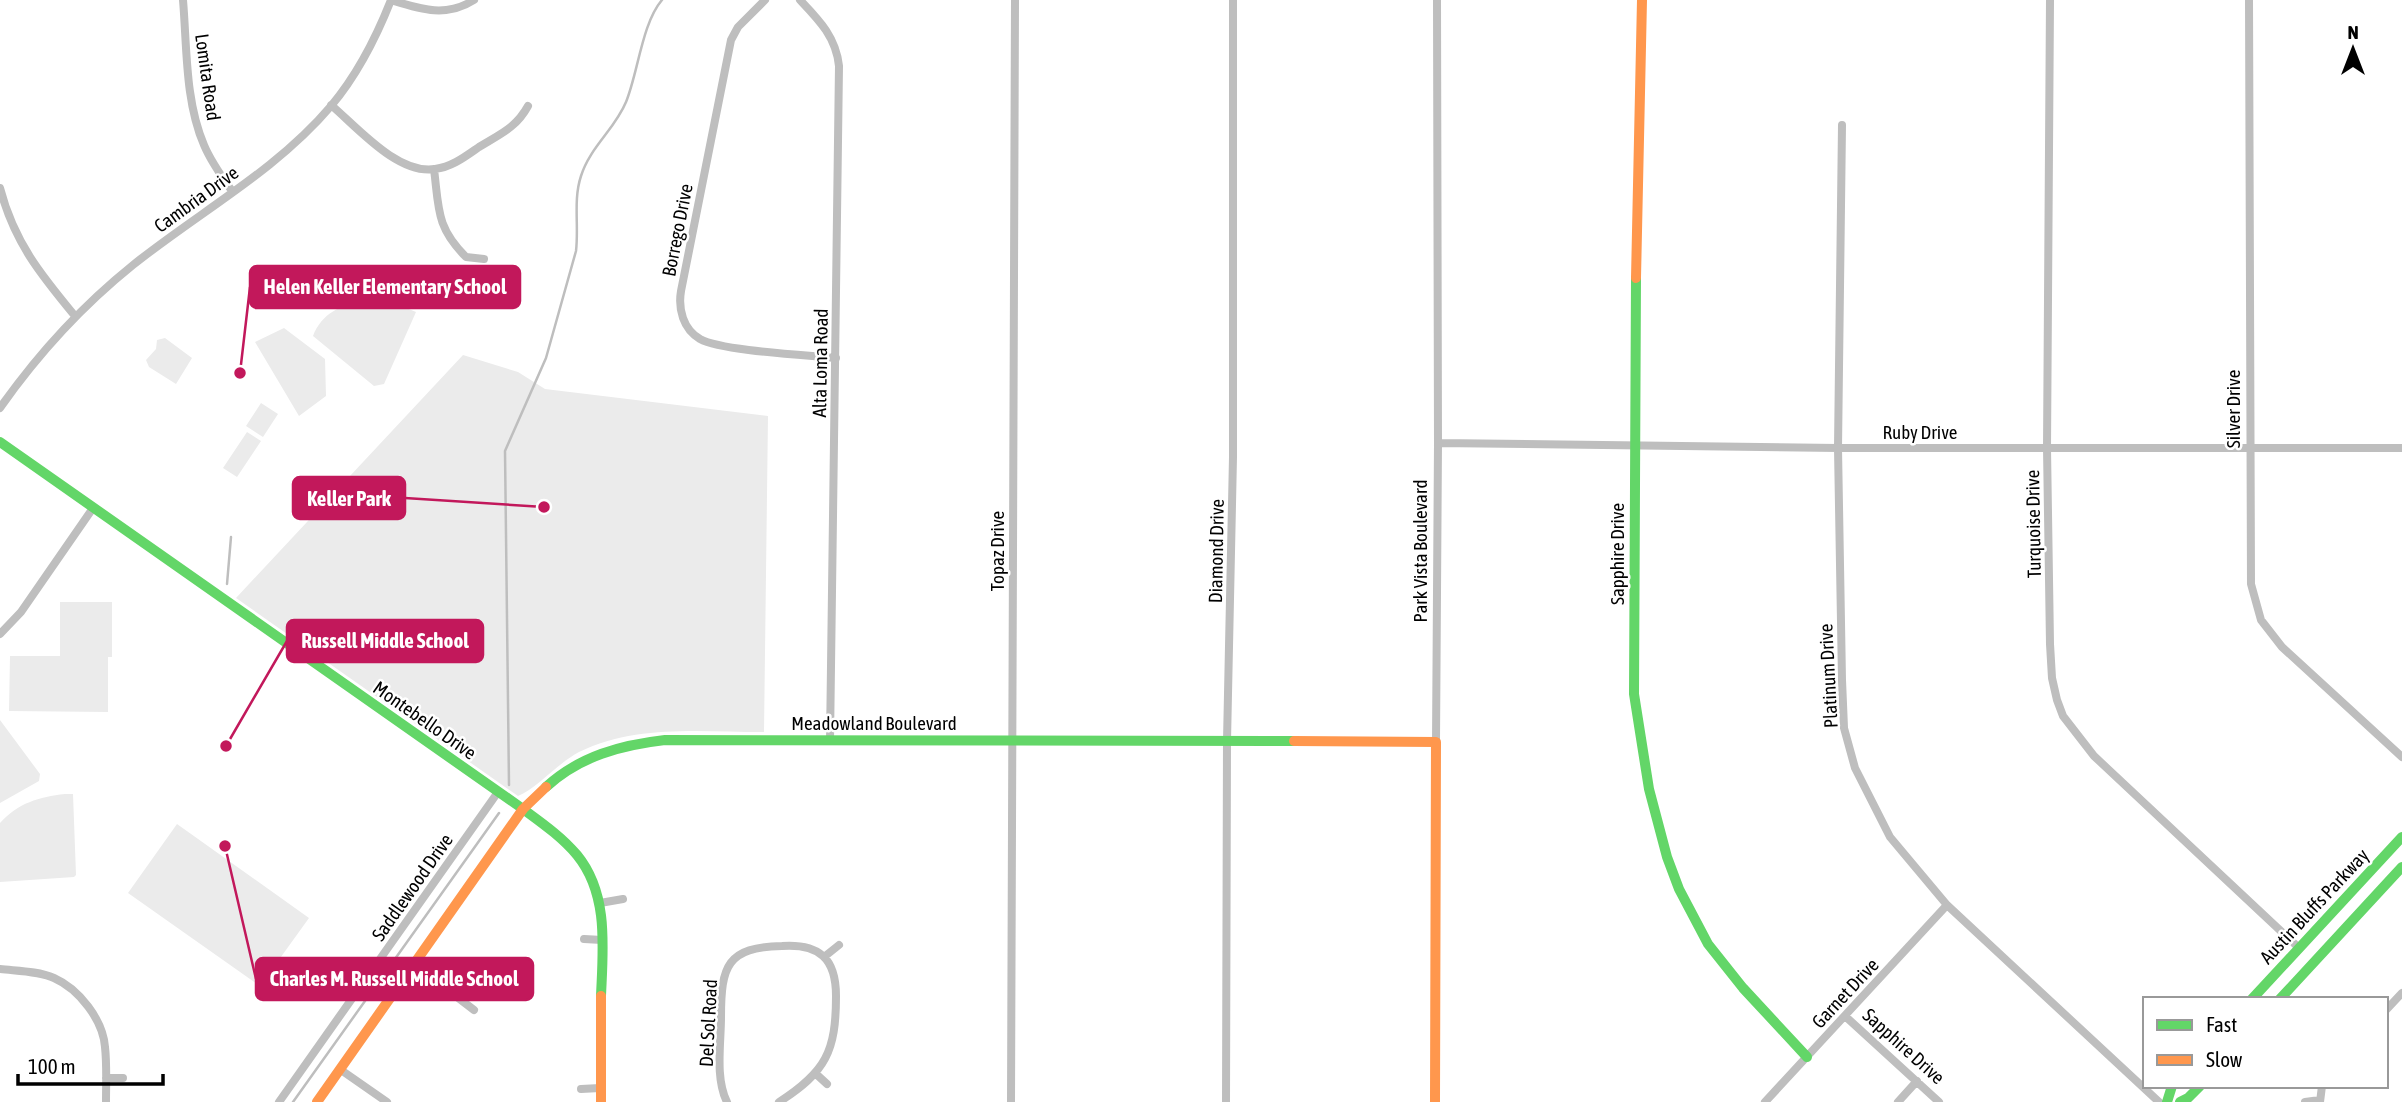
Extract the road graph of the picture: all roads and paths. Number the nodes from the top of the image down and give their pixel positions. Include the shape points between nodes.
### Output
1 (183, 0) edge
2 (391, 0) edge
3 (474, 0) edge
4 (765, 0) edge
5 (800, 0) edge
6 (1015, 0) edge
7 (1233, 0) edge
8 (1437, 0) edge
9 (1642, 0) edge
10 (2050, 0) edge
11 (2249, 0) edge
12 (331, 105) junction
13 (528, 106) dead end
14 (1842, 125) dead end
15 (434, 169) junction
16 (0, 188) edge
17 (232, 191) junction
18 (484, 258) dead end
19 (75, 316) junction
20 (835, 358) junction
21 (0, 408) edge
22 (0, 442) edge
23 (1438, 443) junction
24 (1635, 446) junction
25 (1838, 448) junction
26 (2047, 448) junction
27 (2249, 448) junction
28 (2402, 448) edge
29 (93, 508) junction
30 (0, 634) edge
31 (831, 741) junction
32 (1012, 741) junction
33 (1227, 741) junction
34 (1436, 743) junction
35 (2402, 757) edge
36 (499, 792) junction
37 (523, 809) junction
38 (2402, 837) edge
39 (2402, 867) edge
40 (623, 899) dead end
41 (600, 903) junction
42 (1947, 905) junction
43 (584, 939) dead end
44 (602, 940) junction
45 (839, 945) dead end
46 (2299, 948) junction
47 (824, 957) junction
48 (414, 964) junction
49 (0, 969) edge
50 (2402, 993) edge
51 (2254, 997) edge
52 (2282, 997) edge
53 (2388, 1008) edge
54 (474, 1010) dead end
55 (1845, 1016) junction
56 (1807, 1058) junction
57 (341, 1070) junction
58 (815, 1073) junction
59 (106, 1078) junction
60 (123, 1078) dead end
61 (1917, 1081) junction
62 (827, 1084) dead end
63 (2143, 1087) edge
64 (600, 1088) junction
65 (2144, 1088) edge
66 (2198, 1088) edge
67 (582, 1089) dead end
68 (2320, 1101) edge
69 (106, 1102) edge
70 (279, 1102) edge
71 (317, 1102) edge
72 (387, 1102) edge
73 (601, 1102) edge
74 (727, 1102) edge
75 (779, 1102) edge
76 (1010, 1102) edge
77 (1226, 1102) edge
78 (1435, 1102) edge
79 (1765, 1102) edge
80 (1898, 1102) edge
81 (1939, 1102) edge
82 (2159, 1102) edge
83 (2180, 1102) edge
84 (2305, 1102) edge

1 - 17 street, Lomita Road via 198,128
2 - 3 street via 436,12 456,10
2 - 12 street, Cambria Drive via 366,56
4 - 20 street, Borrego Drive via 731,40 680,311 692,332 711,343
5 - 20 street, Alta Loma Road via 829,33 838,54
6 - 32 street, Topaz Drive
7 - 33 street, Diamond Drive via 1233,457
8 - 23 street, Park Vista Boulevard
9 - 24 street, Sapphire Drive
10 - 26 street, Turquoise Drive
11 - 27 street, Silver Drive
12 - 15 street via 400,163
12 - 17 street, Cambria Drive via 286,150
13 - 15 street via 519,122 454,163
14 - 25 street, Platinum Drive
15 - 18 street via 446,233 466,257
16 - 19 street via 26,253
17 - 19 street, Cambria Drive via 135,263
19 - 21 street, Cambria Drive
20 - 31 street, Alta Loma Road
22 - 29 street, Montebello Drive
23 - 24 street, Ruby Drive
23 - 34 street, Park Vista Boulevard
24 - 25 street, Ruby Drive
24 - 56 street, Sapphire Drive via 1634,694 1638,743 1650,795 1687,904 1707,943
25 - 26 street, Ruby Drive
25 - 42 street, Platinum Drive via 1847,741 1882,824
26 - 27 street, Ruby Drive
26 - 46 street, Turquoise Drive via 2052,678 2063,716 2094,755
27 - 28 street, Ruby Drive
27 - 35 street, Silver Drive via 2251,584 2261,620 2282,647
29 - 30 street via 21,612
29 - 36 street, Montebello Drive
31 - 32 street, Meadowland Boulevard
31 - 37 street, Meadowland Boulevard via 662,740 621,745 562,774
32 - 33 street, Meadowland Boulevard
32 - 76 street, Topaz Drive
33 - 34 street, Meadowland Boulevard
33 - 77 street, Diamond Drive
34 - 78 street, Park Vista Boulevard
36 - 37 street, Montebello Drive
36 - 70 street, Saddlewood Drive
37 - 41 street, Montebello Drive via 582,861
37 - 48 street, Meadowland Boulevard
38 - 46 street, Austin Bluffs Parkway
39 - 52 street, Austin Bluffs Parkway
40 - 41 street
41 - 44 street, Montebello Drive
42 - 55 street, Garnet Drive
42 - 63 street, Platinum Drive
43 - 44 street
44 - 64 street, Montebello Drive
45 - 47 street
46 - 51 street, Austin Bluffs Parkway
47 - 58 street via 834,975 836,1023 828,1054
47 - 74 street, Del Sol Road via 807,947 762,946 741,954 726,969 721,992 721,1079
48 - 54 street
48 - 57 street, Meadowland Boulevard
49 - 59 street via 53,977 84,1003 103,1034
50 - 53 street
55 - 56 street, Garnet Drive
55 - 61 street, Sapphire Drive
56 - 79 street, Garnet Drive
57 - 71 street, Meadowland Boulevard
57 - 72 street
58 - 62 street
58 - 75 street
59 - 60 street
59 - 69 street
61 - 80 street
61 - 81 street, Sapphire Drive
64 - 67 street
64 - 73 street, Montebello Drive
65 - 82 street, Platinum Drive
66 - 83 street
68 - 84 street

